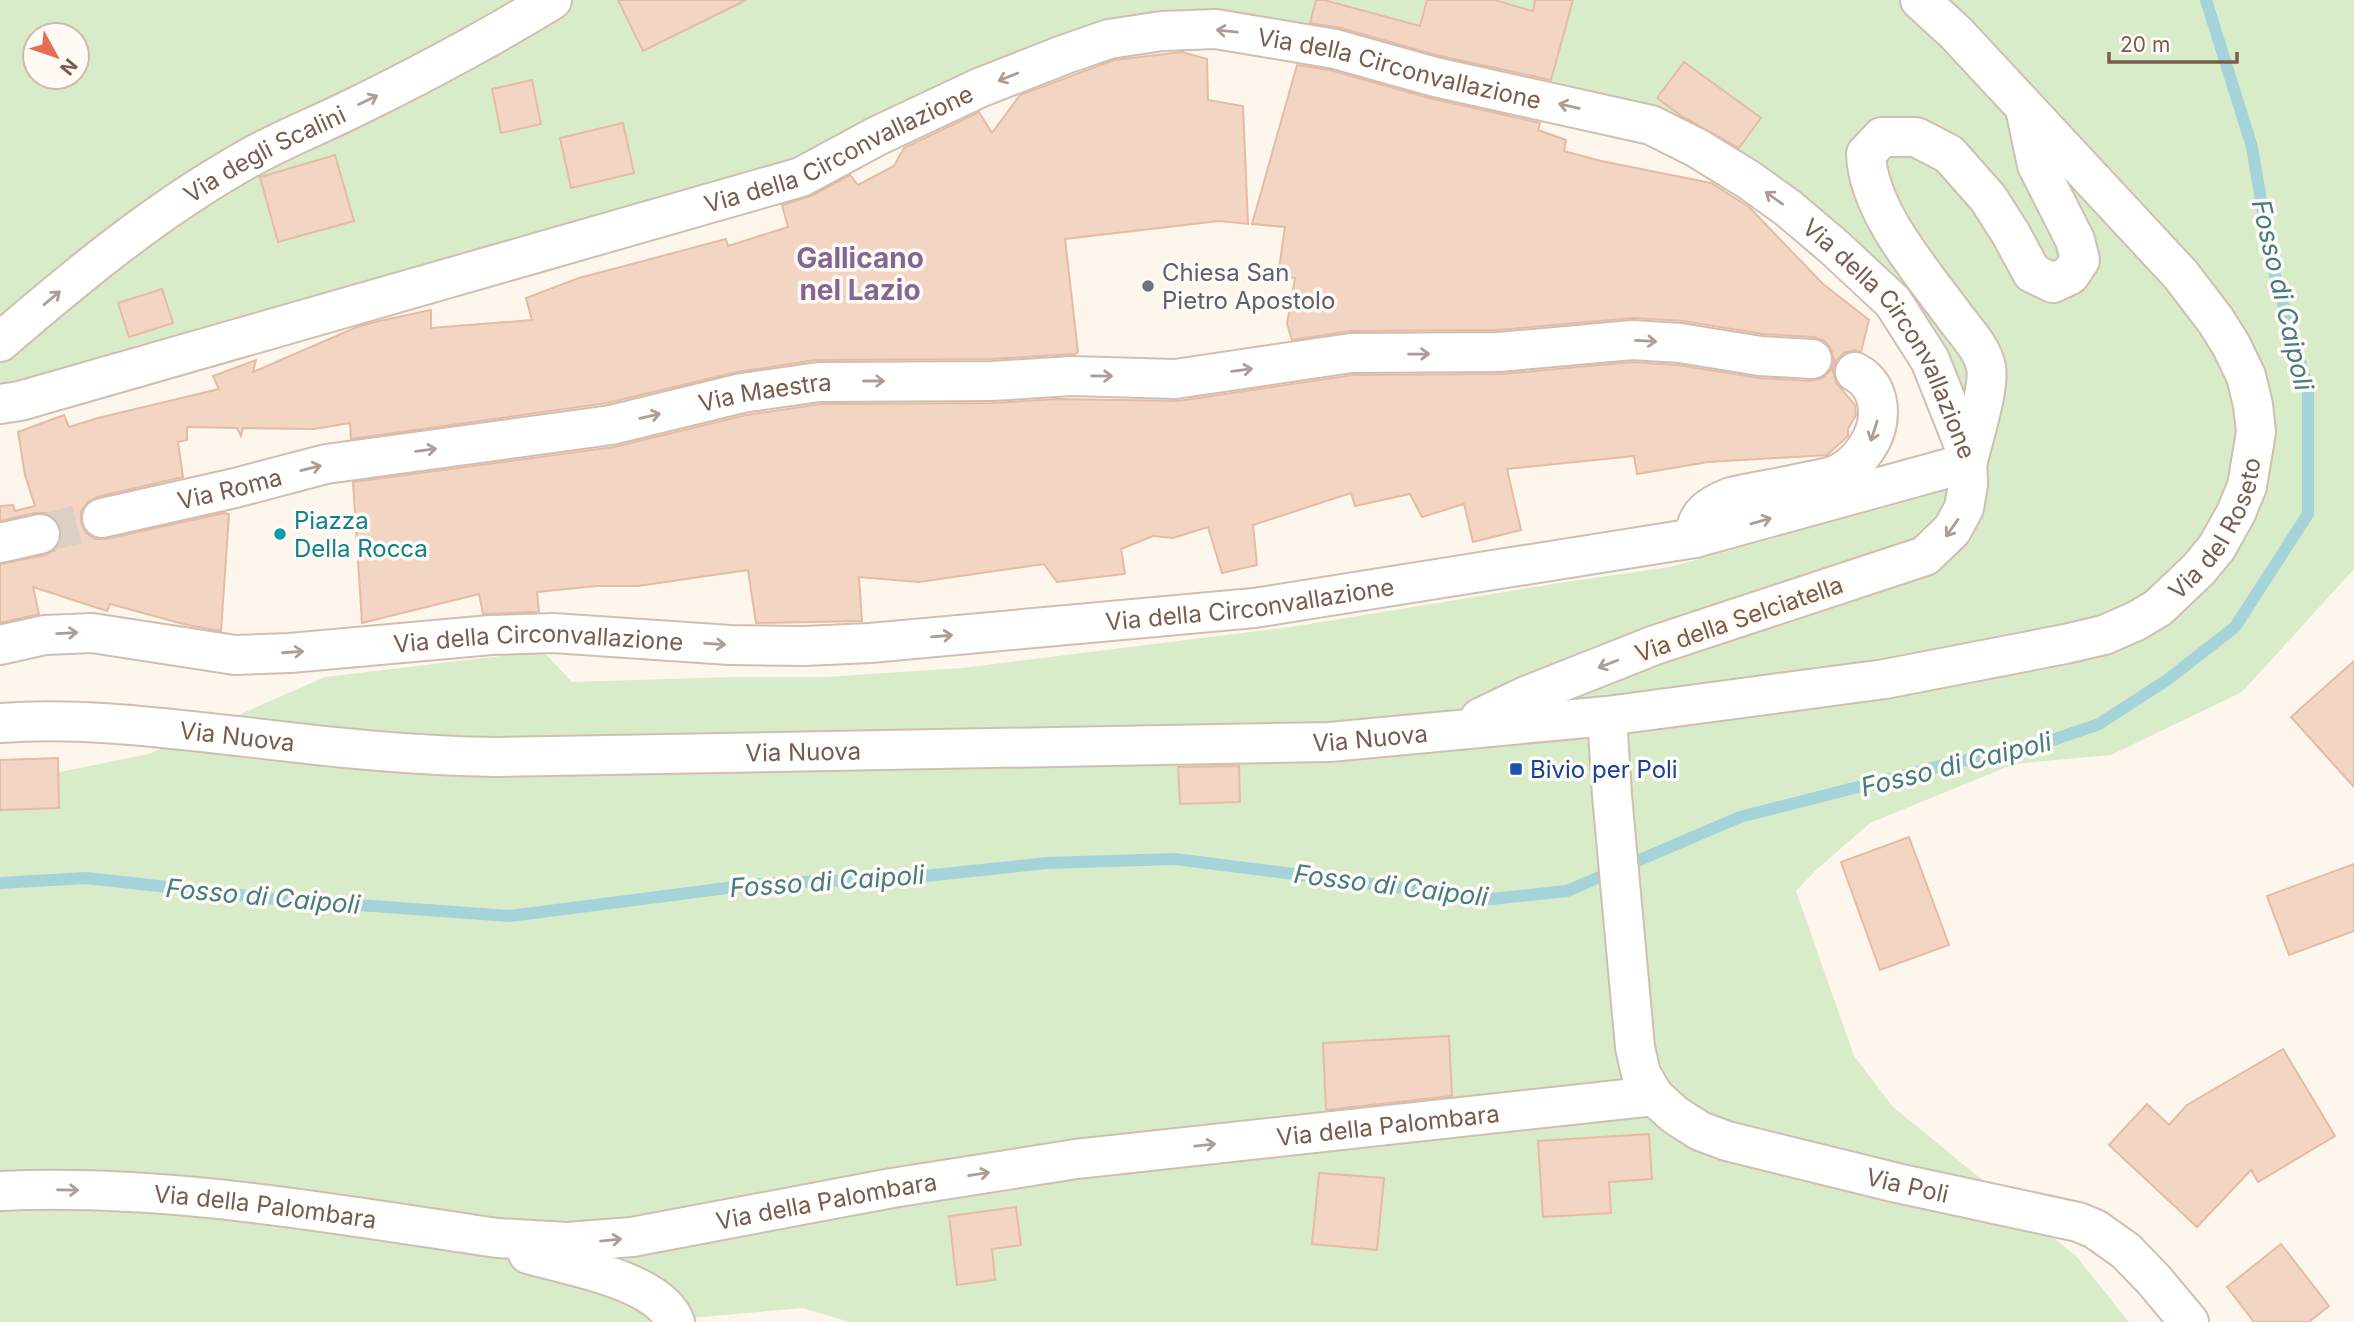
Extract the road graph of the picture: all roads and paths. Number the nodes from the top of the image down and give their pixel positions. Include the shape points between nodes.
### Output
1 (552, 0) edge
2 (1920, 0) edge
3 (2025, 108) junction
4 (0, 342) edge
5 (1812, 359) dead end
6 (1855, 372) dead end
7 (0, 404) edge
8 (358, 459) joint
9 (1967, 463) junction
10 (102, 518) tunnel mouth
11 (40, 534) tunnel mouth
12 (1695, 538) junction
13 (0, 543) edge
14 (0, 645) edge
15 (1607, 716) junction
16 (0, 723) edge
17 (1456, 730) junction
18 (1654, 1096) junction
19 (0, 1191) edge
20 (445, 1231) junction
21 (675, 1322) edge
22 (2189, 1322) edge

4 -> 1 street, Via degli Scalini via 141,226 211,180 447,61
2 - 3 street, Via del Roseto
3 - 9 street via 2037,164 2080,260 2070,275 2053,283 2032,273 1988,198 1949,154 1916,137 1882,137 1866,154 1867,173 1882,211 1985,365 1987,380
3 - 15 street, Via del Roseto via 2181,275 2216,321 2246,376 2256,432 2252,461 2247,486 2217,547 2158,608 2104,635 1885,679
8 -> 5 street, Via Maestra via 611,425 742,393 819,382 1071,376 1175,379 1351,353 1499,352 1632,340
6 -> 12 street via 1868,380 1878,414 1871,441 1855,462 1824,479 1719,502 1699,517
9 -> 7 street, Via della Circonvallazione via 1930,360 1893,302 1788,208 1697,148 1651,125 1435,77 1335,49 1216,29 1109,39 979,89 802,177
10 -> 8 street, Via Roma
12 -> 9 street, Via della Circonvallazione
9 -> 17 street, Via della Selciatella via 1966,500 1960,517 1944,540 1924,556 1655,646 1526,696
11 - 13 street
14 -> 12 street, Via della Circonvallazione via 79,633 235,655 532,633 730,645 844,644 1254,608
15 - 17 street, Via Nuova
15 - 18 street, Via Poli via 1635,1047 1641,1074
16 - 17 street, Via Nuova via 108,723 392,753 496,757 1330,742
20 -> 18 street, Via della Palombara via 534,1241 610,1240 1076,1159
18 - 22 street, Via Poli via 1687,1124 1727,1141 2062,1217 2095,1229 2141,1265
19 -> 20 street, Via della Palombara via 199,1196
20 - 21 street via 631,1283 656,1297

